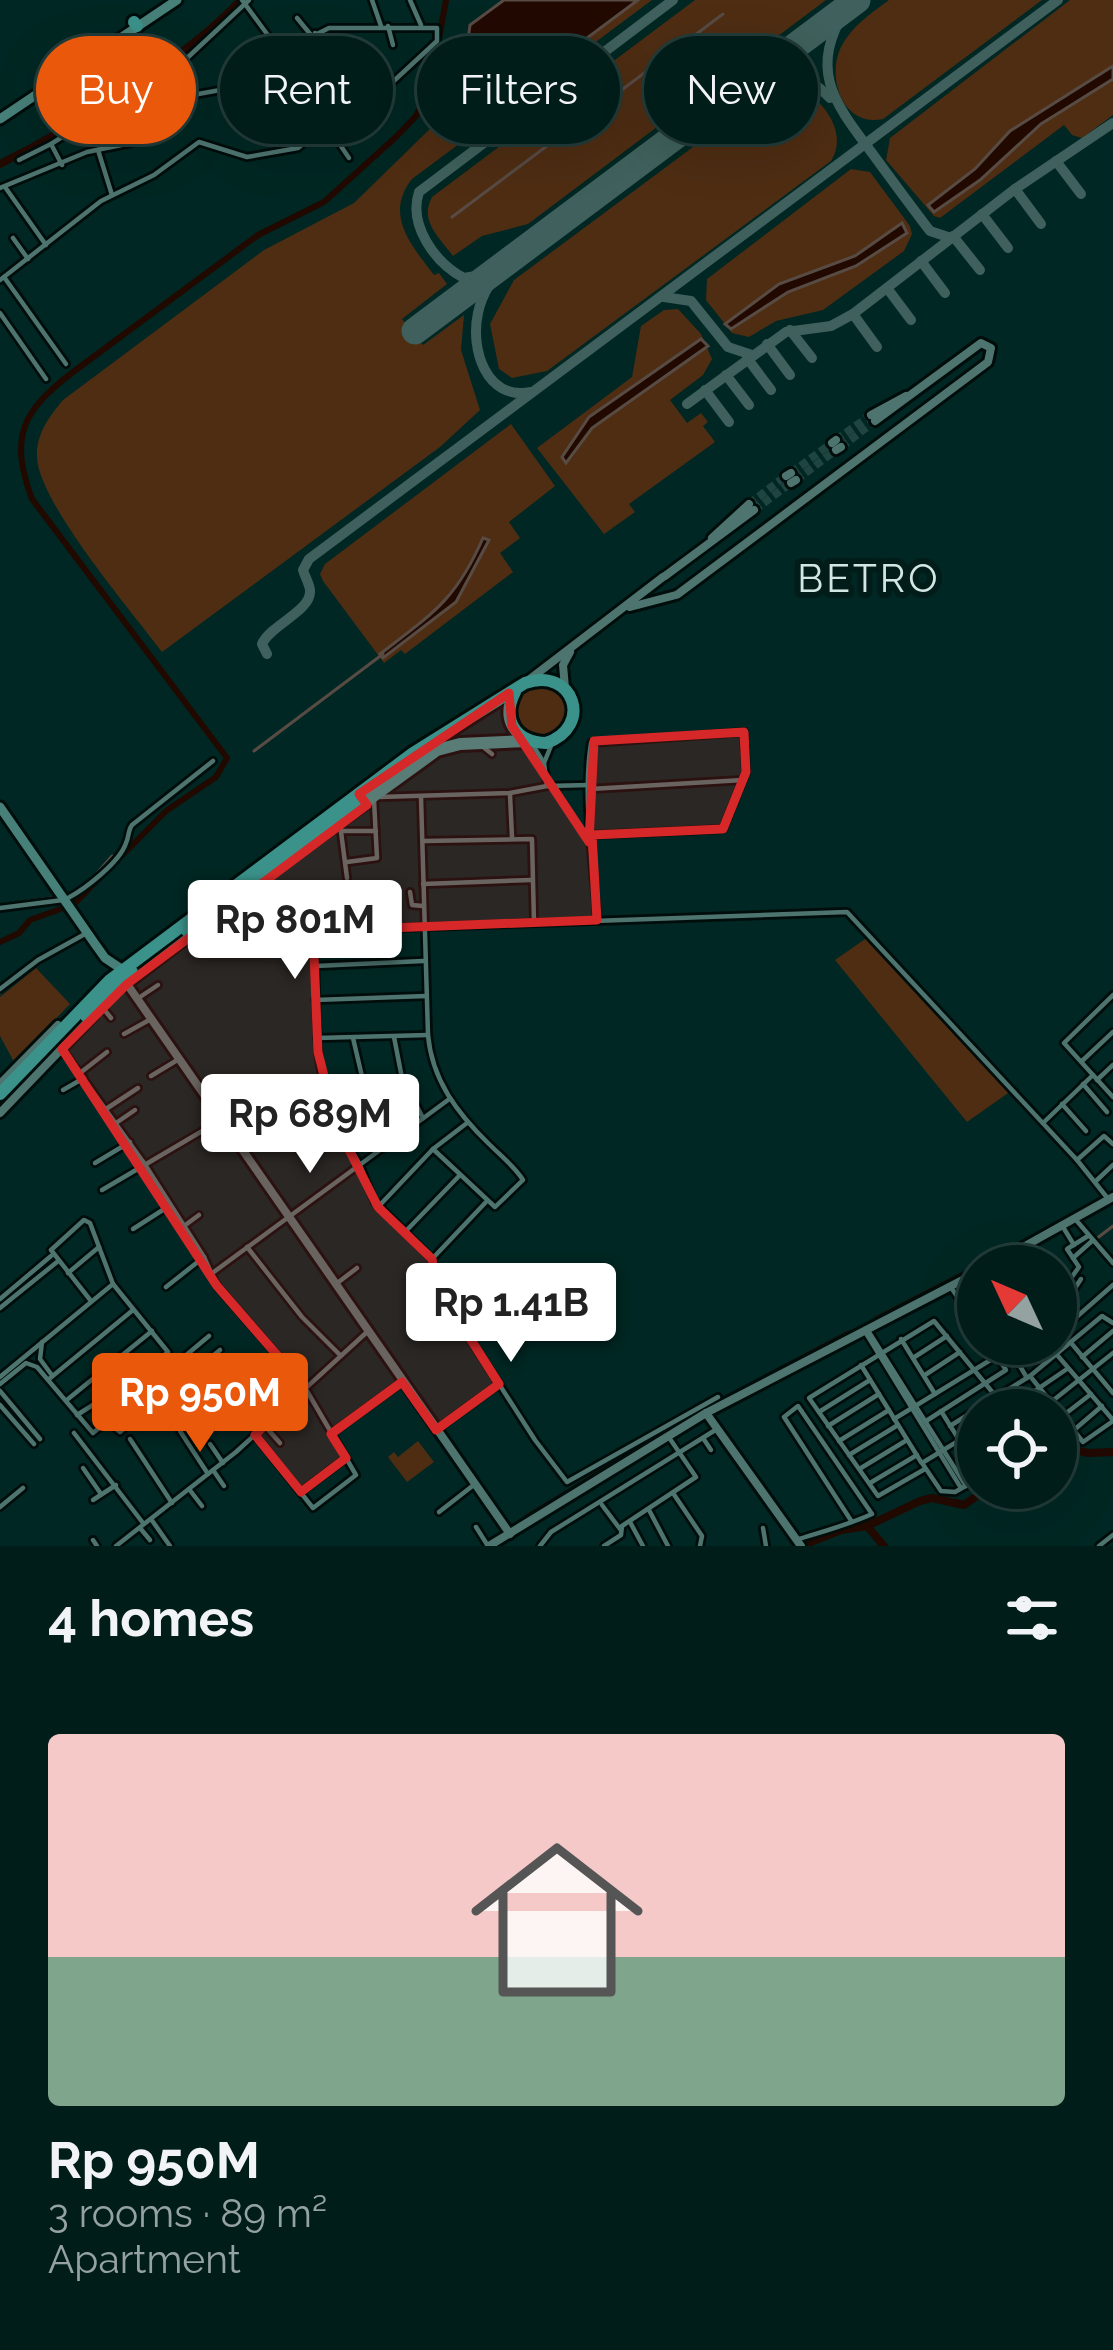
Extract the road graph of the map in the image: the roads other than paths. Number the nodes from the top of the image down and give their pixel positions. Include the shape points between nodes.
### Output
1 (166, 0) edge
2 (177, 0) edge
3 (372, 0) edge
4 (410, 0) edge
5 (245, 1) edge
6 (431, 14) dead end
7 (297, 18) dead end
8 (135, 24) junction
9 (421, 25) junction
10 (385, 26) junction
11 (433, 26) junction
12 (313, 34) junction
13 (269, 36) edge
14 (310, 36) edge
15 (389, 36) edge
16 (196, 49) edge
17 (393, 82) edge
18 (0, 115) edge
19 (51, 144) joint
20 (125, 144) edge
21 (303, 144) edge
22 (341, 144) edge
23 (98, 150) junction
24 (349, 158) dead end
25 (19, 160) dead end
26 (62, 164) junction
27 (3, 188) edge
28 (112, 195) junction
29 (13, 238) dead end
30 (46, 245) junction
31 (28, 259) junction
32 (0, 263) edge
33 (4, 277) edge
34 (0, 314) edge
35 (66, 364) dead end
36 (46, 379) dead end
37 (873, 418) tunnel mouth
38 (752, 507) tunnel mouth
39 (520, 687) junction
40 (566, 690) junction
41 (529, 741) junction
42 (553, 741) junction
43 (478, 742) junction
44 (492, 754) dead end
45 (213, 761) dead end
46 (544, 764) junction
47 (743, 781) junction
48 (548, 786) junction
49 (590, 787) junction
50 (510, 793) junction
51 (371, 796) junction
52 (421, 797) junction
53 (0, 806) edge
54 (341, 828) junction
55 (376, 831) junction
56 (592, 835) junction
57 (512, 837) junction
58 (422, 841) junction
59 (347, 862) junction
60 (347, 878) dead end
61 (533, 880) junction
62 (423, 884) junction
63 (410, 892) dead end
64 (64, 901) junction
65 (423, 906) junction
66 (0, 908) edge
67 (212, 908) junction
68 (597, 920) junction
69 (534, 923) junction
70 (422, 927) junction
71 (86, 933) junction
72 (106, 958) junction
73 (155, 958) junction
74 (424, 961) junction
75 (315, 966) junction
76 (123, 970) junction
77 (110, 980) junction
78 (127, 985) junction
79 (158, 985) dead end
80 (0, 989) edge
81 (1113, 995) edge
82 (426, 996) junction
83 (137, 999) junction
84 (315, 1000) junction
85 (104, 1003) junction
86 (78, 1005) dead end
87 (111, 1018) dead end
88 (151, 1019) junction
89 (1113, 1032) edge
90 (124, 1034) dead end
91 (428, 1035) junction
92 (394, 1037) junction
93 (316, 1038) junction
94 (353, 1038) junction
95 (62, 1049) junction
96 (107, 1052) dead end
97 (40, 1058) junction
98 (179, 1059) junction
99 (1080, 1062) junction
100 (1113, 1065) edge
101 (82, 1076) junction
102 (152, 1076) dead end
103 (1095, 1078) junction
104 (0, 1084) edge
105 (1084, 1084) junction
106 (138, 1088) dead end
107 (63, 1090) dead end
108 (1113, 1096) edge
109 (450, 1099) junction
110 (2, 1104) edge
111 (1062, 1104) junction
112 (106, 1109) junction
113 (135, 1110) dead end
114 (1107, 1112) dead end
115 (424, 1118) junction
116 (221, 1120) junction
117 (116, 1123) junction
118 (467, 1123) junction
119 (1042, 1123) junction
120 (1086, 1131) dead end
121 (130, 1142) junction
122 (390, 1142) junction
123 (1113, 1144) edge
124 (433, 1149) junction
125 (1077, 1160) junction
126 (95, 1163) dead end
127 (144, 1163) junction
128 (360, 1165) junction
129 (1113, 1165) edge
130 (459, 1176) junction
131 (1096, 1181) junction
132 (102, 1190) dead end
133 (1108, 1197) edge
134 (487, 1201) junction
135 (171, 1205) junction
136 (378, 1208) junction
137 (199, 1215) dead end
138 (289, 1216) junction
139 (1078, 1219) junction
140 (184, 1226) junction
141 (1063, 1227) junction
142 (133, 1229) dead end
143 (405, 1232) junction
144 (1090, 1238) junction
145 (1028, 1245) edge
146 (1074, 1245) joint
147 (247, 1246) junction
148 (99, 1247) junction
149 (1077, 1253) edge
150 (204, 1257) junction
151 (54, 1259) junction
152 (432, 1259) junction
153 (1113, 1263) edge
154 (357, 1268) dead end
155 (68, 1273) junction
156 (211, 1274) junction
157 (1082, 1279) dead end
158 (957, 1282) edge
159 (113, 1284) junction
160 (336, 1284) junction
161 (1113, 1285) edge
162 (950, 1286) junction
163 (166, 1287) dead end
164 (1077, 1287) edge
165 (957, 1296) edge
166 (0, 1299) edge
167 (91, 1301) junction
168 (0, 1308) edge
169 (133, 1310) junction
170 (1077, 1315) edge
171 (1113, 1327) edge
172 (865, 1330) junction
173 (152, 1331) junction
174 (368, 1331) junction
175 (209, 1336) dead end
176 (947, 1336) junction
177 (1077, 1339) edge
178 (901, 1340) junction
179 (41, 1342) junction
180 (957, 1348) edge
181 (220, 1350) dead end
182 (1077, 1350) edge
183 (879, 1352) junction
184 (167, 1354) junction
185 (340, 1354) junction
186 (957, 1354) edge
187 (1113, 1354) edge
188 (1082, 1357) junction
189 (913, 1358) junction
190 (24, 1361) junction
191 (176, 1364) junction
192 (39, 1365) junction
193 (861, 1365) junction
194 (970, 1365) edge
195 (982, 1365) edge
196 (1003, 1365) edge
197 (1020, 1365) edge
198 (1044, 1365) edge
199 (1068, 1367) joint
200 (974, 1370) junction
201 (1093, 1370) junction
202 (219, 1376) dead end
203 (924, 1376) junction
204 (1113, 1376) edge
205 (187, 1377) junction
206 (1028, 1377) junction
207 (50, 1378) junction
208 (312, 1379) junction
209 (870, 1380) junction
210 (1080, 1380) junction
211 (402, 1382) junction
212 (1104, 1383) junction
213 (0, 1384) edge
214 (499, 1384) junction
215 (986, 1384) junction
216 (304, 1386) junction
217 (990, 1389) edge
218 (1009, 1389) edge
219 (1039, 1389) edge
220 (1041, 1389) edge
221 (1069, 1389) edge
222 (321, 1390) dead end
223 (200, 1393) junction
224 (1113, 1393) edge
225 (879, 1394) junction
226 (935, 1394) junction
227 (1091, 1394) junction
228 (718, 1397) dead end
229 (227, 1400) dead end
230 (65, 1401) junction
231 (265, 1403) dead end
232 (0, 1405) edge
233 (1077, 1405) edge
234 (252, 1406) dead end
235 (1102, 1406) junction
236 (913, 1407) junction
237 (181, 1408) dead end
238 (16, 1410) junction
239 (889, 1410) junction
240 (941, 1411) junction
241 (216, 1412) junction
242 (819, 1412) junction
243 (706, 1413) junction
244 (76, 1415) junction
245 (276, 1415) junction
246 (10, 1417) junction
247 (874, 1419) junction
248 (203, 1420) dead end
249 (1113, 1420) edge
250 (108, 1421) junction
251 (926, 1421) junction
252 (896, 1422) junction
253 (957, 1422) edge
254 (266, 1425) junction
255 (828, 1426) junction
256 (950, 1426) junction
257 (1077, 1427) edge
258 (436, 1430) junction
259 (717, 1430) junction
260 (180, 1431) dead end
261 (74, 1432) dead end
262 (331, 1434) junction
263 (884, 1434) junction
264 (255, 1436) junction
265 (667, 1436) junction
266 (1077, 1436) edge
267 (704, 1438) junction
268 (957, 1438) edge
269 (130, 1439) dead end
270 (907, 1440) junction
271 (839, 1441) junction
272 (957, 1442) edge
273 (280, 1443) dead end
274 (210, 1444) dead end
275 (712, 1450) dead end
276 (942, 1450) junction
277 (680, 1453) junction
278 (916, 1454) junction
279 (849, 1455) junction
280 (346, 1458) junction
281 (224, 1462) junction
282 (924, 1466) junction
283 (83, 1468) dead end
284 (860, 1469) junction
285 (211, 1472) junction
286 (844, 1473) junction
287 (957, 1476) edge
288 (475, 1484) junction
289 (828, 1484) junction
290 (869, 1484) junction
291 (116, 1485) junction
292 (224, 1486) dead end
293 (23, 1488) dead end
294 (189, 1489) junction
295 (957, 1490) edge
296 (301, 1492) junction
297 (674, 1492) junction
298 (101, 1494) junction
299 (93, 1500) dead end
300 (172, 1503) junction
301 (601, 1503) junction
302 (202, 1506) dead end
303 (0, 1508) edge
304 (649, 1510) junction
305 (439, 1512) dead end
306 (151, 1519) junction
307 (630, 1522) junction
308 (852, 1522) junction
309 (142, 1526) junction
310 (476, 1527) dead end
311 (763, 1528) dead end
312 (620, 1529) junction
313 (508, 1530) junction
314 (1113, 1535) edge
315 (150, 1540) dead end
316 (487, 1544) edge
317 (544, 1544) edge
318 (796, 1544) edge
319 (116, 1546) edge
320 (170, 1546) edge
321 (604, 1546) edge
322 (643, 1546) edge
323 (668, 1546) edge
324 (700, 1546) edge
325 (766, 1546) edge
326 (1099, 1546) edge

1 - 8 main road
2 - 8 main road
3 - 10 street
4 - 9 street
5 - 13 street
5 - 16 street
6 - 11 street
7 - 12 street
8 - 18 main road
9 - 10 street
9 - 11 street
10 - 12 street
10 - 15 street
11 - 17 street via 438,39
12 - 14 street
19 - 25 street
19 - 26 street
20 - 23 street
21 - 28 street via 242,157 202,140
22 - 24 street
23 - 26 street
23 - 28 street
26 - 27 street
27 - 30 street
28 - 30 street
29 - 31 street
30 - 31 street
31 - 33 street
32 - 33 street
33 - 35 street
34 - 36 street
37 - 40 street via 981,344 992,349 988,362 677,595 632,605 568,654
38 - 39 street
39 - 40 highway via 547,679
39 - 41 highway via 509,719
39 - 51 highway via 435,738
40 - 42 highway via 572,722
41 - 42 highway
41 - 43 highway
41 - 46 street
42 - 46 street
43 - 44 street
43 - 51 highway via 436,750
45 - 64 street via 128,830 116,856
46 - 48 street
47 - 49 street
47 - 49 street via 742,731 594,741
47 - 56 street via 726,827
48 - 49 street
48 - 50 street
49 - 56 street
50 - 52 street
50 - 57 street
51 - 52 street
51 - 54 street
51 - 55 street
51 - 67 highway
52 - 58 street
53 - 64 main road
54 - 55 street
54 - 59 street
54 - 73 street
55 - 59 street via 376,860
56 - 68 street
57 - 58 street
57 - 61 street via 532,839
58 - 62 street
59 - 60 street
61 - 62 street
61 - 69 street
62 - 65 street
63 - 65 street via 412,905
64 - 66 street
64 - 71 main road
65 - 70 street
67 - 73 highway
67 - 76 highway
68 - 69 street
68 - 119 street via 850,914
69 - 70 street
70 - 74 street
70 - 75 street via 315,931
71 - 72 main road
71 - 80 street
72 - 76 main road
72 - 77 main road
73 - 78 street
73 - 85 highway
74 - 75 street
74 - 82 street
75 - 84 street
76 - 77 highway
77 - 97 highway
78 - 83 street
78 - 85 street
79 - 83 street
81 - 99 street via 1064,1043
82 - 84 street
82 - 91 street
83 - 88 street
84 - 93 street
85 - 87 street
85 - 95 street
85 - 97 highway
86 - 104 street
88 - 90 street
88 - 98 street
89 - 99 street
91 - 92 street
91 - 109 street
92 - 94 street
92 - 115 street via 402,1078
93 - 94 street
93 - 128 street via 328,1103
94 - 122 street via 365,1094
95 - 101 street
95 - 110 street
96 - 101 street
97 - 110 highway
98 - 102 street
98 - 116 street
99 - 103 street
100 - 103 street
101 - 107 street
101 - 112 street
103 - 105 street
103 - 108 street
105 - 111 street
105 - 114 street
106 - 112 street
109 - 115 street
109 - 118 street
111 - 119 street
111 - 120 street
112 - 117 street
113 - 117 street
115 - 122 street
116 - 127 street
116 - 138 street
117 - 121 street
118 - 124 street
118 - 134 street via 523,1178 497,1206
119 - 125 street
121 - 126 street
121 - 127 street
122 - 128 street
123 - 125 street via 1104,1136
124 - 130 street
124 - 136 street
125 - 131 street
127 - 132 street
127 - 135 street
128 - 136 street
128 - 138 street
129 - 131 street
130 - 134 street
130 - 143 street
131 - 133 street
133 - 139 street
134 - 152 street
135 - 140 street
135 - 142 street
136 - 143 street
137 - 140 street
138 - 147 street
138 - 160 street
139 - 141 street
139 - 144 street
140 - 150 street
141 - 145 street
141 - 146 street
143 - 152 street
144 - 146 street
144 - 149 street
144 - 153 street
147 - 156 street
147 - 185 street
148 - 151 street via 84,1220 56,1242
148 - 155 street
148 - 159 street
150 - 156 street
150 - 163 street
151 - 155 street
151 - 166 street
151 - 168 street
152 - 214 street via 437,1286
154 - 160 street
155 - 167 street
156 - 216 street
157 - 164 street
158 - 162 street
159 - 167 street
159 - 169 street
160 - 174 street
161 - 170 street
162 - 165 street
162 - 172 street
167 - 179 street
169 - 173 street
169 - 207 street
171 - 177 street via 1102,1316
171 - 188 street
172 - 183 street
172 - 243 street
173 - 184 street
173 - 230 street
174 - 185 street
174 - 211 street
175 - 191 street
176 - 178 street via 933,1321
176 - 180 street
176 - 189 street
178 - 183 street
178 - 189 street
179 - 190 street
179 - 192 street
181 - 205 street
182 - 188 street
183 - 193 street
183 - 236 street
184 - 191 street
184 - 244 street
185 - 208 street
186 - 203 street
187 - 201 street
188 - 201 street
189 - 203 street
190 - 192 street
190 - 213 street
191 - 205 street
191 - 250 street
192 - 207 street
193 - 209 street
193 - 242 street via 809,1397
194 - 200 street
195 - 200 street
196 - 215 street
197 - 206 street
198 - 206 street
199 - 210 street
199 - 220 street
200 - 215 street
200 - 226 street
201 - 210 street
201 - 212 street
202 - 223 street
203 - 226 street
204 - 212 street
205 - 223 street
205 - 250 street via 120,1432
206 - 218 street
206 - 219 street
207 - 230 street
208 - 216 street
208 - 222 street
209 - 225 street
209 - 242 street
210 - 221 street
210 - 227 street
211 - 258 street
211 - 262 street
212 - 224 street
213 - 238 street
214 - 228 street via 568,1483
214 - 258 street
215 - 217 street
215 - 240 street
216 - 245 street
216 - 262 street
223 - 237 street
223 - 241 street
225 - 239 street
225 - 255 street
226 - 236 street
227 - 233 street
227 - 235 street
229 - 241 street
230 - 244 street
231 - 245 street
232 - 246 street
234 - 254 street
235 - 249 street
235 - 257 street
236 - 251 street
236 - 252 street
236 - 276 street
238 - 246 street
238 - 246 street via 37,1442
239 - 247 street
239 - 252 street
240 - 251 street
240 - 256 street
241 - 248 street
242 - 255 street
243 - 259 street
243 - 265 street
244 - 250 street via 93,1433
245 - 254 street
247 - 263 street
247 - 271 street
249 - 266 street via 1084,1443
251 - 276 street
252 - 263 street
252 - 270 street
253 - 256 street
254 - 264 street
254 - 273 street
255 - 271 street
256 - 268 street
258 - 288 street
259 - 267 street
259 - 318 street
260 - 285 street
261 - 291 street
262 - 280 street
263 - 279 street
264 - 281 street
264 - 296 street
265 - 277 street
265 - 313 street
267 - 275 street
267 - 277 street
269 - 300 street
270 - 278 street
270 - 284 street
271 - 279 street
272 - 276 street
274 - 281 street
276 - 282 street
276 - 287 street
277 - 297 street via 696,1476
277 - 301 street
278 - 282 street
278 - 290 street
279 - 284 street
280 - 296 street
280 - 296 street via 355,1477 315,1507
281 - 285 street
282 - 290 street via 879,1497
282 - 295 street via 939,1490
283 - 298 street
284 - 290 street
285 - 292 street
285 - 294 street
286 - 289 street
286 - 289 street via 798,1406 784,1417
286 - 308 street via 872,1513
288 - 305 street
288 - 313 street
289 - 308 street
291 - 298 street
291 - 309 street
293 - 303 street
294 - 300 street
294 - 302 street
297 - 304 street
297 - 324 street via 702,1536
298 - 299 street
300 - 306 street
301 - 312 street
301 - 317 street
304 - 307 street
304 - 323 street
306 - 309 street
306 - 320 street
307 - 312 street
307 - 322 street
308 - 318 street
309 - 315 street
309 - 319 street
310 - 316 street
311 - 325 street
312 - 321 street
313 - 316 street
314 - 326 street

